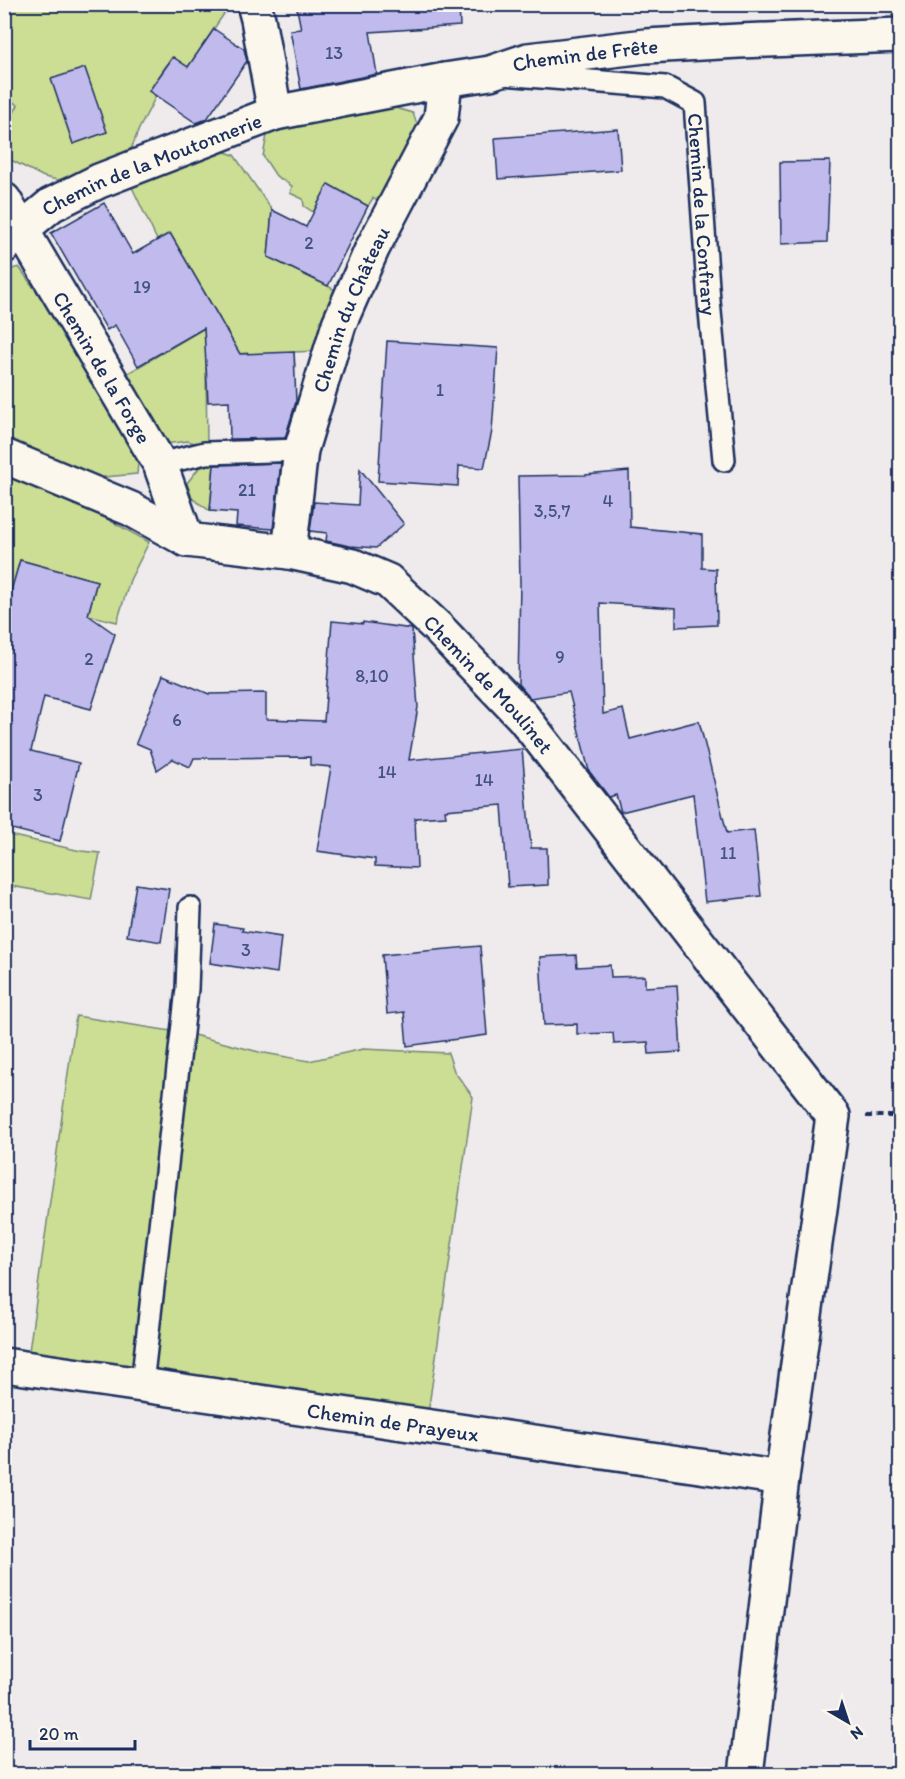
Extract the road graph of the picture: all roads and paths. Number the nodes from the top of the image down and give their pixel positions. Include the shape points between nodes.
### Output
1 (254, 4) edge
2 (900, 36) edge
3 (490, 73) junction
4 (445, 80) junction
5 (275, 113) junction
6 (4, 200) edge
7 (13, 237) edge
8 (301, 450) junction
9 (4, 456) edge
10 (724, 460) dead end
11 (160, 464) junction
12 (188, 540) junction
13 (289, 552) junction
14 (190, 908) dead end
15 (4, 1365) edge
16 (142, 1384) junction
17 (782, 1478) junction
18 (746, 1774) edge

1 - 5 street
2 - 3 street, Chemin de Frête via 646,46 528,60
3 - 4 street, Chemin de Frête
3 - 10 lane, Chemin de la Confrary via 665,87 695,103
4 - 5 street, Chemin de Frête
4 - 8 street, Chemin du Château via 441,118 372,249 339,324
5 - 7 street, Chemin de la Moutonnerie via 99,181 51,205
6 - 7 street, Chemin de la Forge
7 - 11 street, Chemin de la Forge
8 - 11 lane via 205,453
8 - 13 street, Chemin du Château
9 - 12 street, Chemin de Moulinet via 132,509
11 - 12 street, Chemin de la Forge
12 - 13 street, Chemin de Moulinet
13 - 17 street, Chemin de Moulinet via 353,566 388,581 445,635 523,717 833,1116
14 - 16 lane via 187,988
15 - 16 street, Chemin de Prayeux
16 - 17 street, Chemin de Prayeux
17 - 18 street

